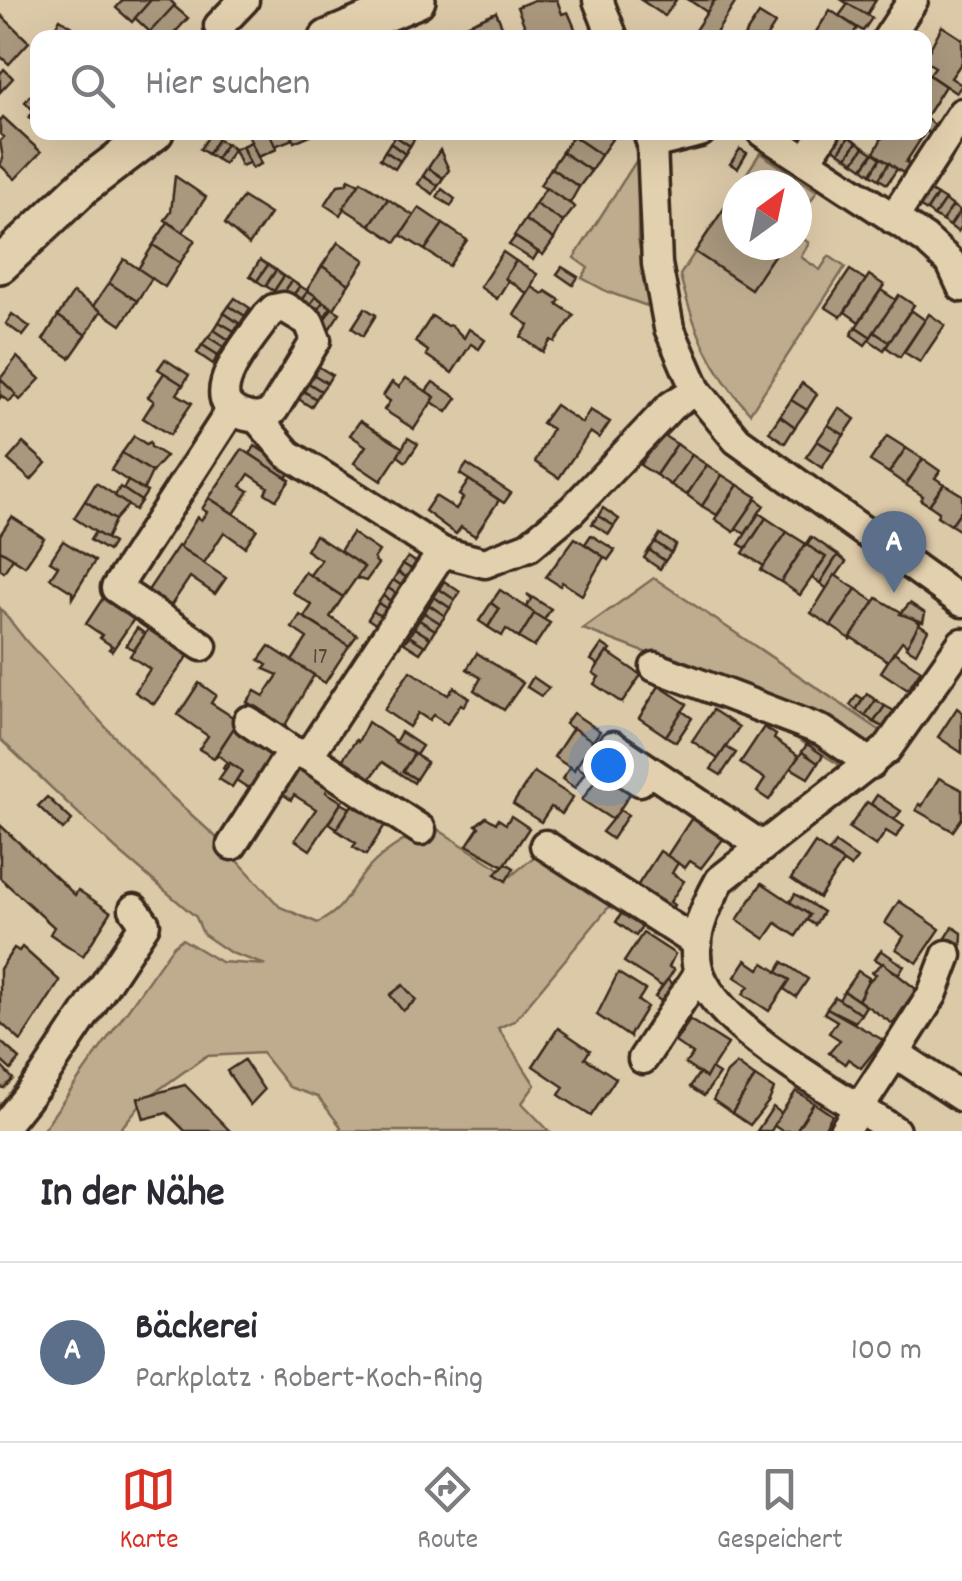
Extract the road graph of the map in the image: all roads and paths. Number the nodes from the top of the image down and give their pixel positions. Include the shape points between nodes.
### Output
1 (244, 0) edge
2 (417, 0) edge
3 (598, 0) edge
4 (913, 0) edge
5 (219, 26) dead end
6 (347, 30) edge
7 (611, 30) edge
8 (893, 30) edge
9 (962, 113) edge
10 (144, 140) edge
11 (650, 140) edge
12 (774, 140) edge
13 (820, 140) edge
14 (806, 161) junction
15 (893, 219) junction
16 (0, 265) edge
17 (962, 286) edge
18 (696, 390) junction
19 (442, 552) junction
20 (962, 602) edge
21 (962, 643) edge
22 (202, 646) dead end
23 (655, 667) dead end
24 (248, 721) dead end
25 (300, 754) junction
26 (871, 764) junction
27 (648, 770) dead end
28 (421, 830) dead end
29 (232, 845) dead end
30 (545, 845) dead end
31 (762, 846) junction
32 (134, 908) dead end
33 (697, 943) junction
34 (946, 955) dead end
35 (699, 974) junction
36 (895, 1053) junction
37 (643, 1059) dead end
38 (962, 1097) edge
39 (852, 1120) edge
40 (0, 1131) edge
41 (895, 1131) edge

1 - 5 street
2 - 6 main road
3 - 7 street
4 - 8 street
9 - 15 street
10 - 16 main road
11 - 18 street via 656,264 669,328
12 - 14 street
13 - 14 street
14 - 15 street
15 - 17 street via 951,263
18 - 19 street via 671,406 572,510 528,546 486,563
18 - 20 street via 737,440
19 - 22 street via 288,454 244,413 116,588
19 - 25 street
21 - 26 street
23 - 26 street via 823,732
24 - 25 street
25 - 28 street
25 - 29 street
26 - 31 street
27 - 31 street
30 - 33 street
31 - 33 street via 720,880
32 - 40 street via 145,924
33 - 35 street
34 - 36 street via 932,995
35 - 37 street
35 - 39 street via 742,1030
36 - 38 street
36 - 39 street
39 - 41 street

